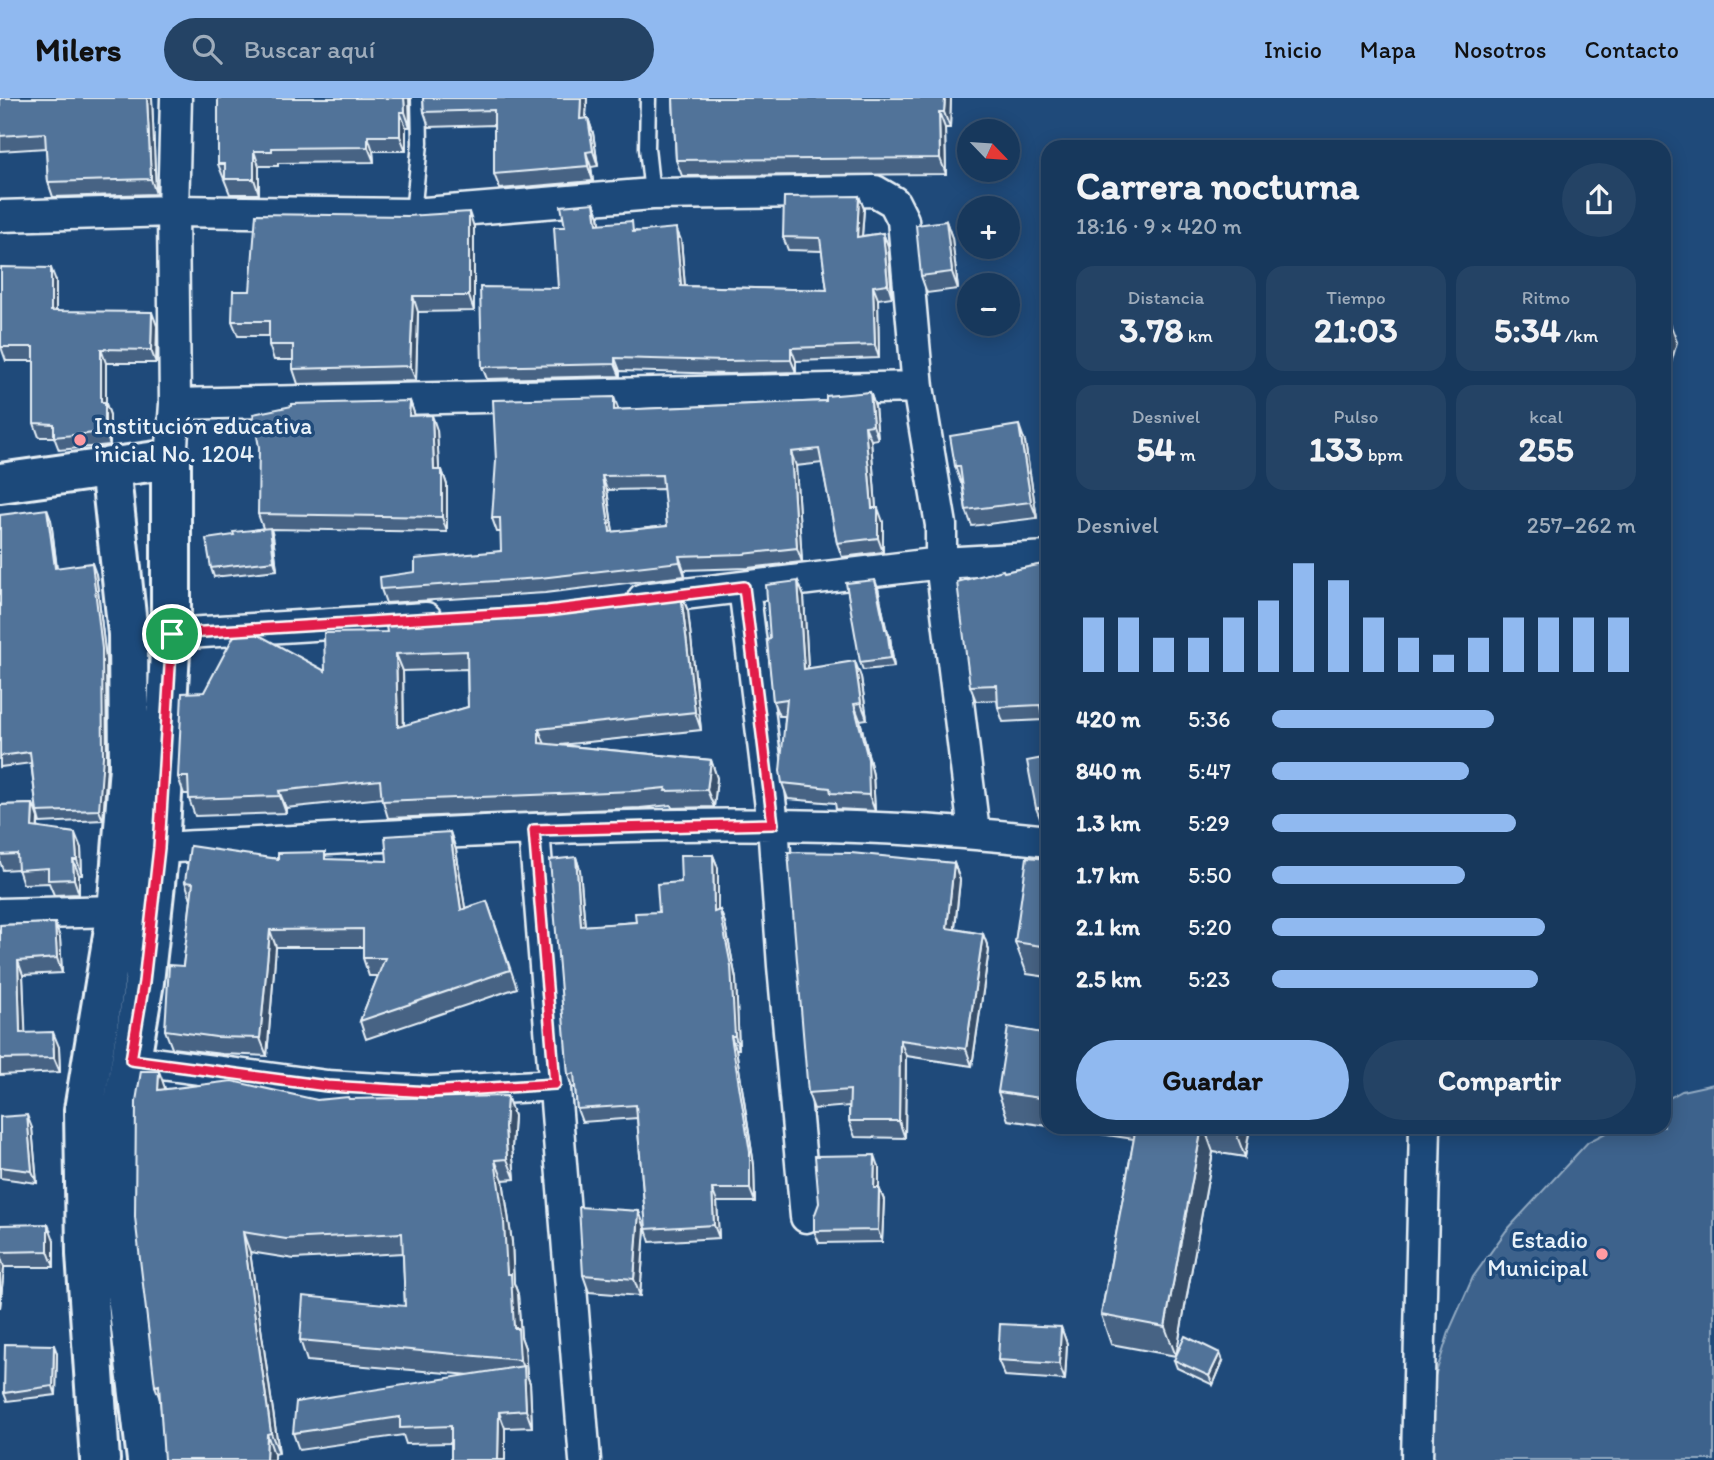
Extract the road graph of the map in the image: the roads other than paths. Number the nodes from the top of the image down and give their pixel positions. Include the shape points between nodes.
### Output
1 (176, 98) edge
2 (419, 98) edge
3 (648, 98) edge
4 (652, 194) junction
5 (173, 211) junction
6 (413, 214) junction
7 (0, 216) edge
8 (918, 387) junction
9 (175, 404) junction
10 (171, 459) junction
11 (110, 467) junction
12 (0, 483) edge
13 (1041, 556) edge
14 (941, 563) junction
15 (744, 587) junction
16 (612, 603) edge
17 (449, 617) edge
18 (172, 634) junction
19 (773, 824) junction
20 (534, 830) junction
21 (974, 832) junction
22 (1041, 840) edge
23 (159, 848) junction
24 (117, 911) junction
25 (0, 914) edge
26 (131, 1060) junction
27 (555, 1084) junction
28 (1425, 1134) edge
29 (806, 1217) dead end
30 (100, 1460) edge
31 (147, 1460) edge
32 (585, 1460) edge
33 (1417, 1460) edge

1 - 5 street
2 - 6 lane
3 - 4 lane
4 - 6 street
4 - 8 street via 875,191 894,202 904,220
5 - 6 street
5 - 7 street
5 - 9 street
8 - 9 street
8 - 14 street via 941,525
9 - 10 street
10 - 11 main road
10 - 18 main road
11 - 12 main road
11 - 24 main road via 128,634 130,767
13 - 14 street
14 - 15 street
14 - 21 street
15 - 16 street
15 - 19 street
17 - 18 street
18 - 23 main road
19 - 20 street
19 - 21 street
19 - 29 street
20 - 23 street
20 - 27 street
21 - 22 street
23 - 26 main road
24 - 25 street
24 - 30 main road via 84,1110 86,1254
26 - 27 street via 327,1086 430,1092
26 - 31 main road via 121,1119 120,1238
27 - 32 street
28 - 33 street

